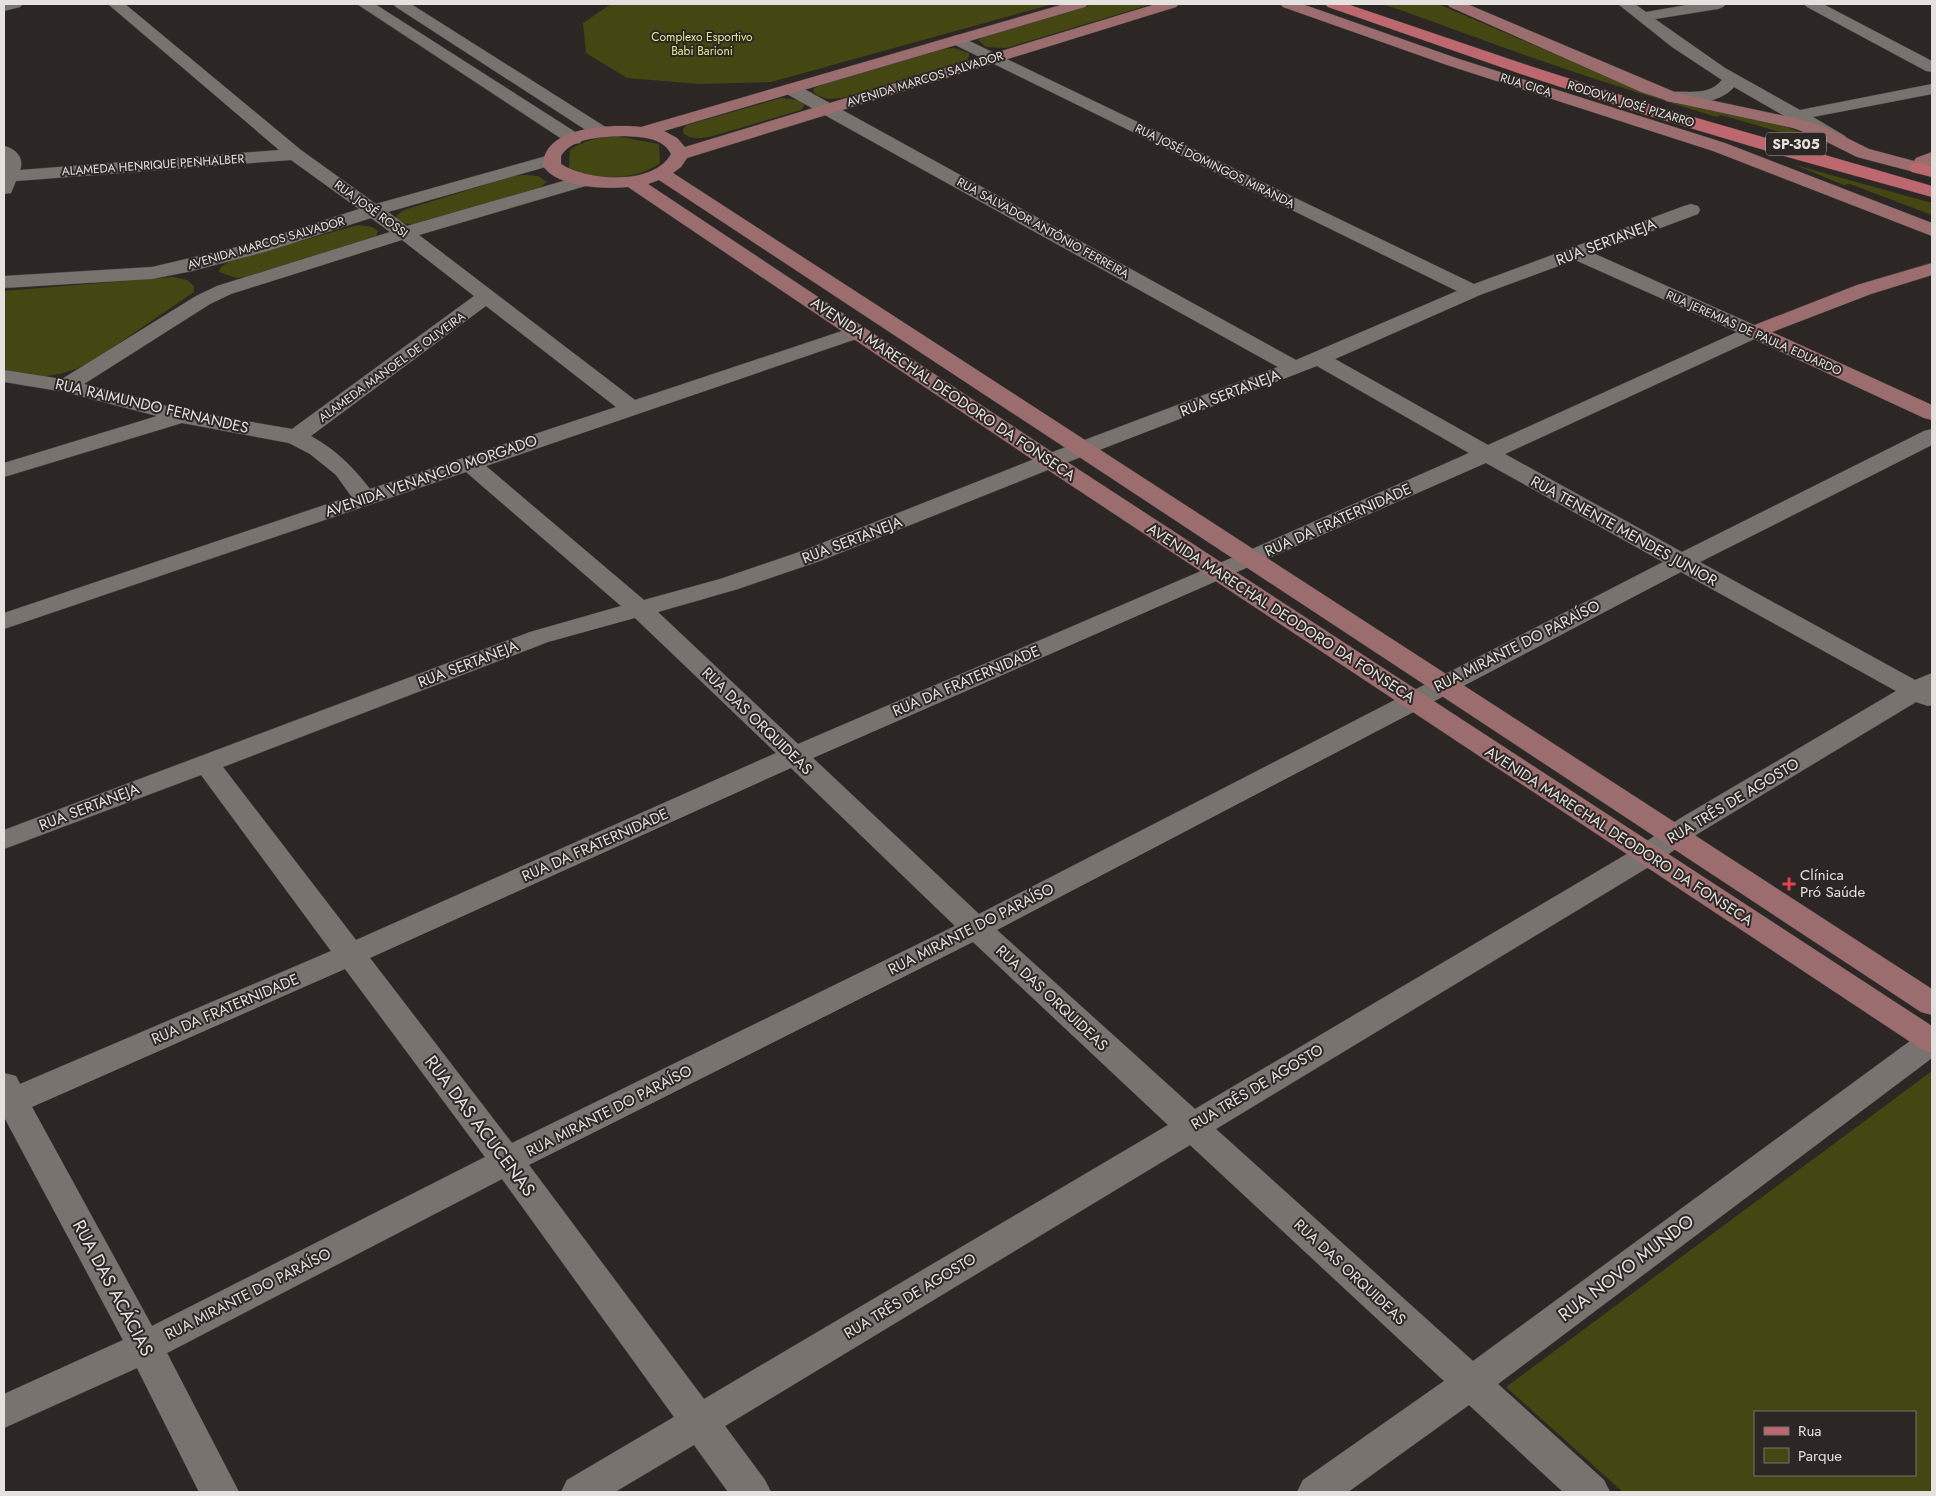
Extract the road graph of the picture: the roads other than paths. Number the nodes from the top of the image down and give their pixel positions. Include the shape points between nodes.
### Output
1 (15, 4) edge
2 (116, 4) edge
3 (366, 4) edge
4 (401, 4) edge
5 (1080, 4) edge
6 (1171, 4) edge
7 (1288, 4) edge
8 (1333, 4) edge
9 (1363, 4) edge
10 (1455, 4) edge
11 (1626, 4) edge
12 (1718, 4) edge
13 (1812, 4) edge
14 (4, 6) edge
15 (1642, 17) junction
16 (957, 40) junction
17 (993, 58) junction
18 (1932, 67) edge
19 (1731, 79) junction
20 (791, 89) junction
21 (1932, 89) edge
22 (1666, 100) junction
23 (828, 108) junction
24 (1798, 115) junction
25 (601, 132) junction
26 (643, 132) junction
27 (574, 139) junction
28 (1839, 140) junction
29 (4, 151) edge
30 (295, 154) junction
31 (680, 154) junction
32 (550, 160) junction
33 (1928, 166) edge
34 (660, 173) junction
35 (583, 181) junction
36 (631, 181) junction
37 (7, 182) edge
38 (1932, 182) edge
39 (1932, 192) edge
40 (1691, 210) dead end
41 (372, 211) junction
42 (1932, 230) edge
43 (405, 233) junction
44 (1576, 253) junction
45 (192, 265) junction
46 (1932, 269) edge
47 (4, 282) edge
48 (224, 290) junction
49 (1473, 291) junction
50 (487, 296) junction
51 (858, 332) junction
52 (1754, 332) junction
53 (1318, 358) junction
54 (1295, 368) junction
55 (4, 376) edge
56 (66, 386) junction
57 (631, 408) junction
58 (1932, 413) edge
59 (181, 416) junction
60 (296, 436) junction
61 (1932, 436) edge
62 (1082, 450) junction
63 (1487, 454) junction
64 (1050, 461) junction
65 (470, 464) junction
66 (4, 470) edge
67 (365, 498) junction
68 (1252, 558) junction
69 (1681, 562) junction
70 (1220, 572) junction
71 (641, 610) junction
72 (4, 621) edge
73 (1442, 685) junction
74 (1927, 691) edge
75 (1414, 700) junction
76 (793, 756) junction
77 (206, 763) junction
78 (1674, 836) junction
79 (4, 840) edge
80 (1647, 855) junction
81 (976, 928) junction
82 (350, 955) junction
83 (1932, 1004) edge
84 (1932, 1041) edge
85 (7, 1097) edge
86 (1192, 1127) junction
87 (507, 1161) junction
88 (145, 1347) junction
89 (1471, 1383) junction
90 (4, 1412) edge
91 (699, 1422) junction
92 (219, 1492) edge
93 (581, 1492) edge
94 (751, 1492) edge
95 (1317, 1492) edge
96 (1590, 1492) edge

1 - 14 street
2 - 30 street, RUA JOSÉ ROSSI
3 - 27 street
4 - 25 street
5 - 16 street, AVENIDA MARCOS SALVADOR
6 - 17 street, AVENIDA MARCOS SALVADOR
7 - 42 street, RUA CICA via 1453,62 1719,147
8 - 39 main road, RODOVIA JOSÉ PIZARRO via 1658,113
9 - 22 main road, RODOVIA JOSÉ PIZARRO via 1532,62
10 - 22 street
11 - 15 street
12 - 15 street
13 - 18 street
15 - 19 street
16 - 17 street, RUA JOSÉ DOMINGOS MIRANDA
16 - 20 street, AVENIDA MARCOS SALVADOR
17 - 23 street, AVENIDA MARCOS SALVADOR
17 - 49 street, RUA JOSÉ DOMINGOS MIRANDA
19 - 22 street via 1729,85 1713,94
19 - 24 street
20 - 23 street, RUA SALVADOR ANTÔNIO FERREIRA
20 - 26 street, AVENIDA MARCOS SALVADOR
21 - 24 street
22 - 28 street via 1780,120 1812,128
22 - 38 main road, RODOVIA JOSÉ PIZARRO / SP-305 via 1787,142
23 - 31 street, AVENIDA MARCOS SALVADOR
23 - 54 street, RUA SALVADOR ANTÔNIO FERREIRA
24 - 28 street
25 - 26 street
25 - 27 street
26 - 31 street via 666,138
27 - 32 street via 561,145
28 - 33 street via 1862,152
29 - 37 street via 14,166
30 - 37 street, ALAMEDA HENRIQUE PENHALBER
30 - 41 street, RUA JOSÉ ROSSI
31 - 34 street via 675,164
32 - 35 street via 559,172
32 - 41 street, AVENIDA MARCOS SALVADOR
34 - 36 street
34 - 62 street, AVENIDA MARECHAL DEODORO DA FONSECA
35 - 36 street
35 - 43 street
36 - 51 street, AVENIDA MARECHAL DEODORO DA FONSECA
40 - 44 street, RUA SERTANEJA
41 - 43 street, RUA JOSÉ ROSSI
41 - 45 street, AVENIDA MARCOS SALVADOR via 261,247
43 - 48 street
43 - 50 street, RUA JOSÉ ROSSI
44 - 49 street, RUA SERTANEJA
44 - 52 street, RUA JEREMIAS DE PAULA EDUARDO
45 - 47 street, AVENIDA MARCOS SALVADOR via 152,273
45 - 48 street
46 - 52 street, RUA DA FRATERNIDADE via 1834,299
48 - 56 street
49 - 53 street, RUA SERTANEJA
50 - 57 street, RUA JOSÉ ROSSI
50 - 60 street, ALAMEDA MANOEL DE OLIVEIRA
51 - 57 street, AVENIDA VENANCIO MORGADO
51 - 64 street, AVENIDA MARECHAL DEODORO DA FONSECA
52 - 58 street, RUA JEREMIAS DE PAULA EDUARDO
52 - 63 street, RUA DA FRATERNIDADE
53 - 54 street, RUA SERTANEJA
53 - 63 street, RUA TENENTE MENDES JUNIOR
54 - 62 street, RUA SERTANEJA
55 - 56 street, RUA RAIMUNDO FERNANDES
56 - 59 street, RUA RAIMUNDO FERNANDES
57 - 65 street, AVENIDA VENANCIO MORGADO
59 - 60 street, RUA RAIMUNDO FERNANDES
59 - 66 street
60 - 67 street, RUA RAIMUNDO FERNANDES via 344,470
61 - 69 street, RUA MIRANTE DO PARAÍSO
62 - 64 street, RUA SERTANEJA
62 - 68 street, AVENIDA MARECHAL DEODORO DA FONSECA
63 - 68 street, RUA DA FRATERNIDADE
63 - 69 street, RUA TENENTE MENDES JUNIOR
64 - 70 street, AVENIDA MARECHAL DEODORO DA FONSECA
64 - 71 street, RUA SERTANEJA via 812,556
65 - 67 street, AVENIDA VENANCIO MORGADO
65 - 71 street, RUA DAS ORQUIDEAS
67 - 72 street, AVENIDA VENANCIO MORGADO
68 - 70 street, RUA DA FRATERNIDADE
68 - 73 street, AVENIDA MARECHAL DEODORO DA FONSECA
69 - 73 street, RUA MIRANTE DO PARAÍSO
69 - 74 street, RUA TENENTE MENDES JUNIOR
70 - 75 street, AVENIDA MARECHAL DEODORO DA FONSECA
70 - 76 street, RUA DA FRATERNIDADE
71 - 76 street, RUA DAS ORQUIDEAS
71 - 77 street, RUA SERTANEJA via 539,637
73 - 75 street, RUA MIRANTE DO PARAÍSO
73 - 78 street, AVENIDA MARECHAL DEODORO DA FONSECA
74 - 78 street, RUA TRÊS DE AGOSTO
75 - 80 street, AVENIDA MARECHAL DEODORO DA FONSECA
75 - 81 street, RUA MIRANTE DO PARAÍSO
76 - 81 street, RUA DAS ORQUIDEAS
76 - 82 street, RUA DA FRATERNIDADE
77 - 79 street, RUA SERTANEJA
77 - 82 street, RUA DAS ACUCENAS
78 - 80 street, RUA TRÊS DE AGOSTO
78 - 83 street, AVENIDA MARECHAL DEODORO DA FONSECA
80 - 84 street, AVENIDA MARECHAL DEODORO DA FONSECA
80 - 86 street, RUA TRÊS DE AGOSTO
81 - 86 street, RUA DAS ORQUIDEAS
81 - 87 street, RUA MIRANTE DO PARAÍSO
82 - 85 street, RUA DA FRATERNIDADE
82 - 87 street, RUA DAS ACUCENAS
84 - 89 street, RUA NOVO MUNDO
85 - 88 street, RUA DAS ACÁCIAS
86 - 89 street, RUA DAS ORQUIDEAS
86 - 91 street, RUA TRÊS DE AGOSTO
87 - 88 street, RUA MIRANTE DO PARAÍSO
87 - 91 street, RUA DAS ACUCENAS
88 - 90 street, RUA MIRANTE DO PARAÍSO
88 - 92 street, RUA DAS ACÁCIAS
89 - 95 street, RUA NOVO MUNDO
89 - 96 street, RUA DAS ORQUIDEAS
91 - 93 street, RUA TRÊS DE AGOSTO
91 - 94 street, RUA DAS ACUCENAS

